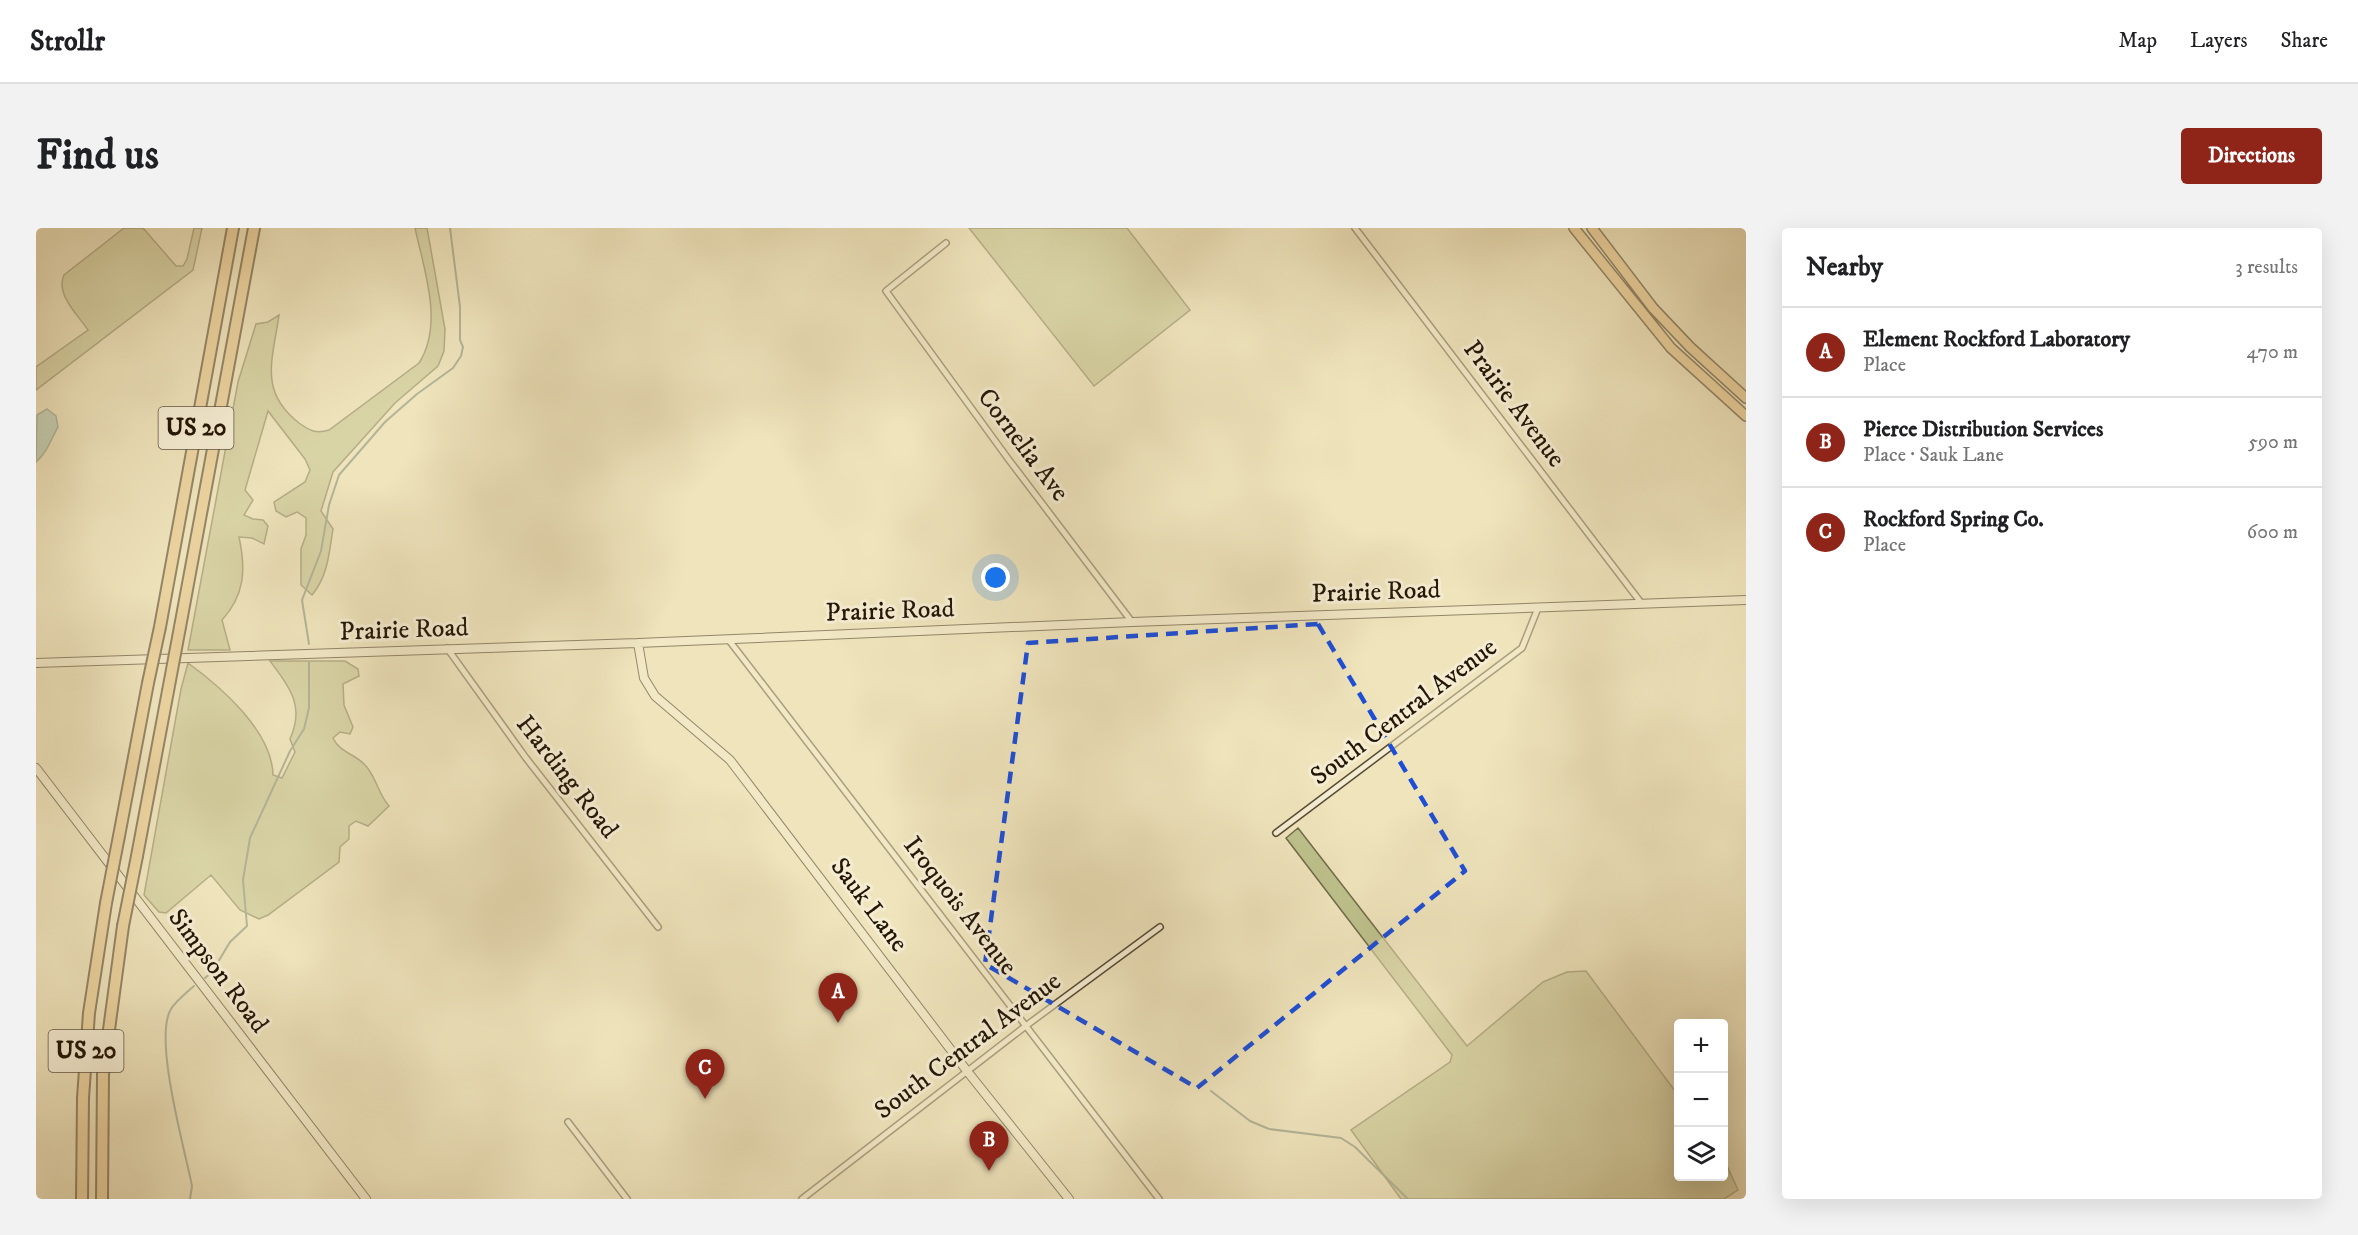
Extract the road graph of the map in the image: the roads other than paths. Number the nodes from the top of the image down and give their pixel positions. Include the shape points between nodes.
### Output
1 (233, 228) edge
2 (254, 228) edge
3 (1355, 228) edge
4 (1574, 228) edge
5 (1592, 228) edge
6 (946, 243) dead end
7 (1746, 398) edge
8 (1746, 416) edge
9 (1746, 600) edge
10 (1642, 604) junction
11 (1538, 608) junction
12 (1132, 621) junction
13 (727, 639) junction
14 (638, 643) junction
15 (447, 648) junction
16 (36, 663) edge
17 (36, 768) edge
18 (1276, 833) dead end
19 (658, 927) dead end
20 (1160, 927) dead end
21 (1027, 1025) junction
22 (967, 1071) junction
23 (568, 1122) dead end
24 (82, 1199) edge
25 (102, 1199) edge
26 (366, 1199) edge
27 (627, 1199) edge
28 (802, 1199) edge
29 (1069, 1199) edge
30 (1159, 1199) edge

1 - 24 highway, US 20, bridge via 106,903 89,1013
2 - 25 highway, US 20, bridge via 123,926 103,1074
3 - 10 street, Prairie Avenue
4 - 8 main road via 1671,348
5 - 7 main road via 1653,308
6 - 12 street, Cornelia Ave via 886,291
9 - 10 street, Prairie Road
10 - 11 street, Prairie Road
11 - 12 street, Prairie Road
11 - 18 street, South Central Avenue via 1522,648
12 - 13 street, Prairie Road
13 - 14 street, Prairie Road
13 - 21 street, Iroquois Avenue
14 - 15 street, Prairie Road
14 - 22 street, Sauk Lane via 644,678 655,696 730,760
15 - 16 street, Prairie Road
15 - 19 street, Harding Road via 526,758
17 - 26 street, Simpson Road
20 - 21 street, South Central Avenue
21 - 22 street, South Central Avenue
21 - 30 street, Iroquois Avenue
22 - 28 street, South Central Avenue
22 - 29 street, Sauk Lane
23 - 27 street

